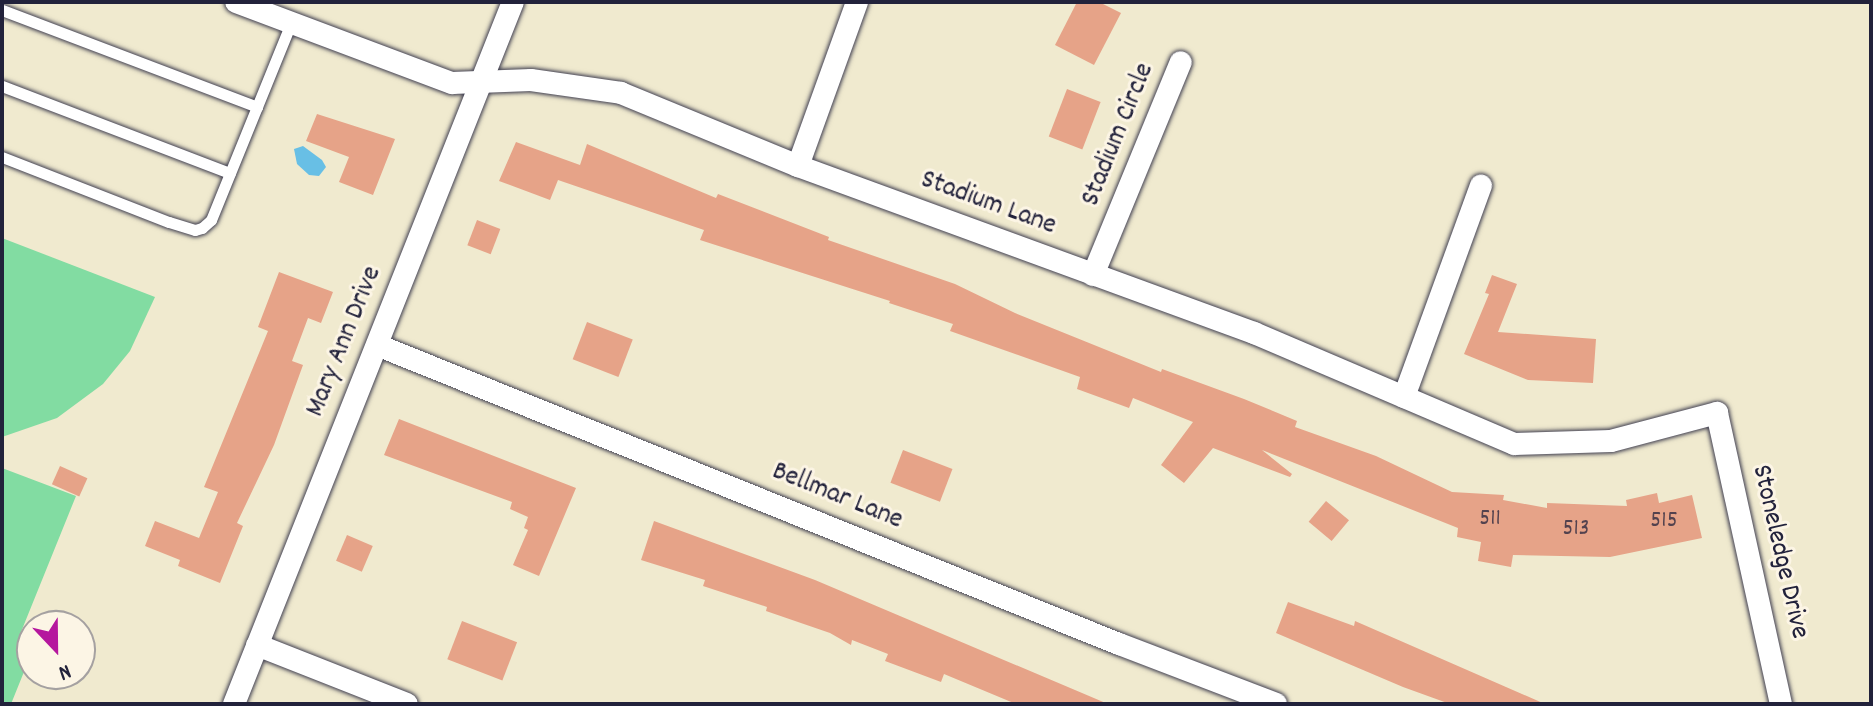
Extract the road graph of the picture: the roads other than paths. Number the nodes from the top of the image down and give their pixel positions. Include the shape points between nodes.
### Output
1 (236, 2) edge
2 (513, 2) edge
3 (857, 2) edge
4 (2, 10) edge
5 (291, 23) junction
6 (1181, 62) dead end
7 (481, 82) junction
8 (2, 86) edge
9 (257, 107) junction
10 (2, 157) edge
11 (798, 166) junction
12 (230, 173) junction
13 (1481, 186) dead end
14 (1093, 275) junction
15 (377, 345) junction
16 (1404, 397) junction
17 (1717, 413) joint
18 (257, 645) junction
19 (234, 704) edge
20 (407, 704) edge
21 (1276, 704) edge
22 (1781, 704) edge

1 - 5 street, Stadium Lane
2 - 7 street, Mary Ann Drive
3 - 11 street
4 - 9 lane
5 - 7 street, Stadium Lane via 452,83
5 - 9 lane
6 - 14 street, Stadium Circle
7 - 11 street, Stadium Lane via 531,80 621,93
7 - 15 street, Mary Ann Drive
8 - 12 lane
9 - 12 lane
10 - 12 lane via 195,230 211,220
11 - 14 street, Stadium Lane
13 - 16 street
14 - 16 street, Stadium Lane via 1254,333
15 - 18 street, Mary Ann Drive
15 - 21 street, Bellmar Lane
16 - 17 street, Stadium Lane via 1514,444 1611,441
17 - 22 street, Stoneledge Drive
18 - 19 street, Mary Ann Drive
18 - 20 street

